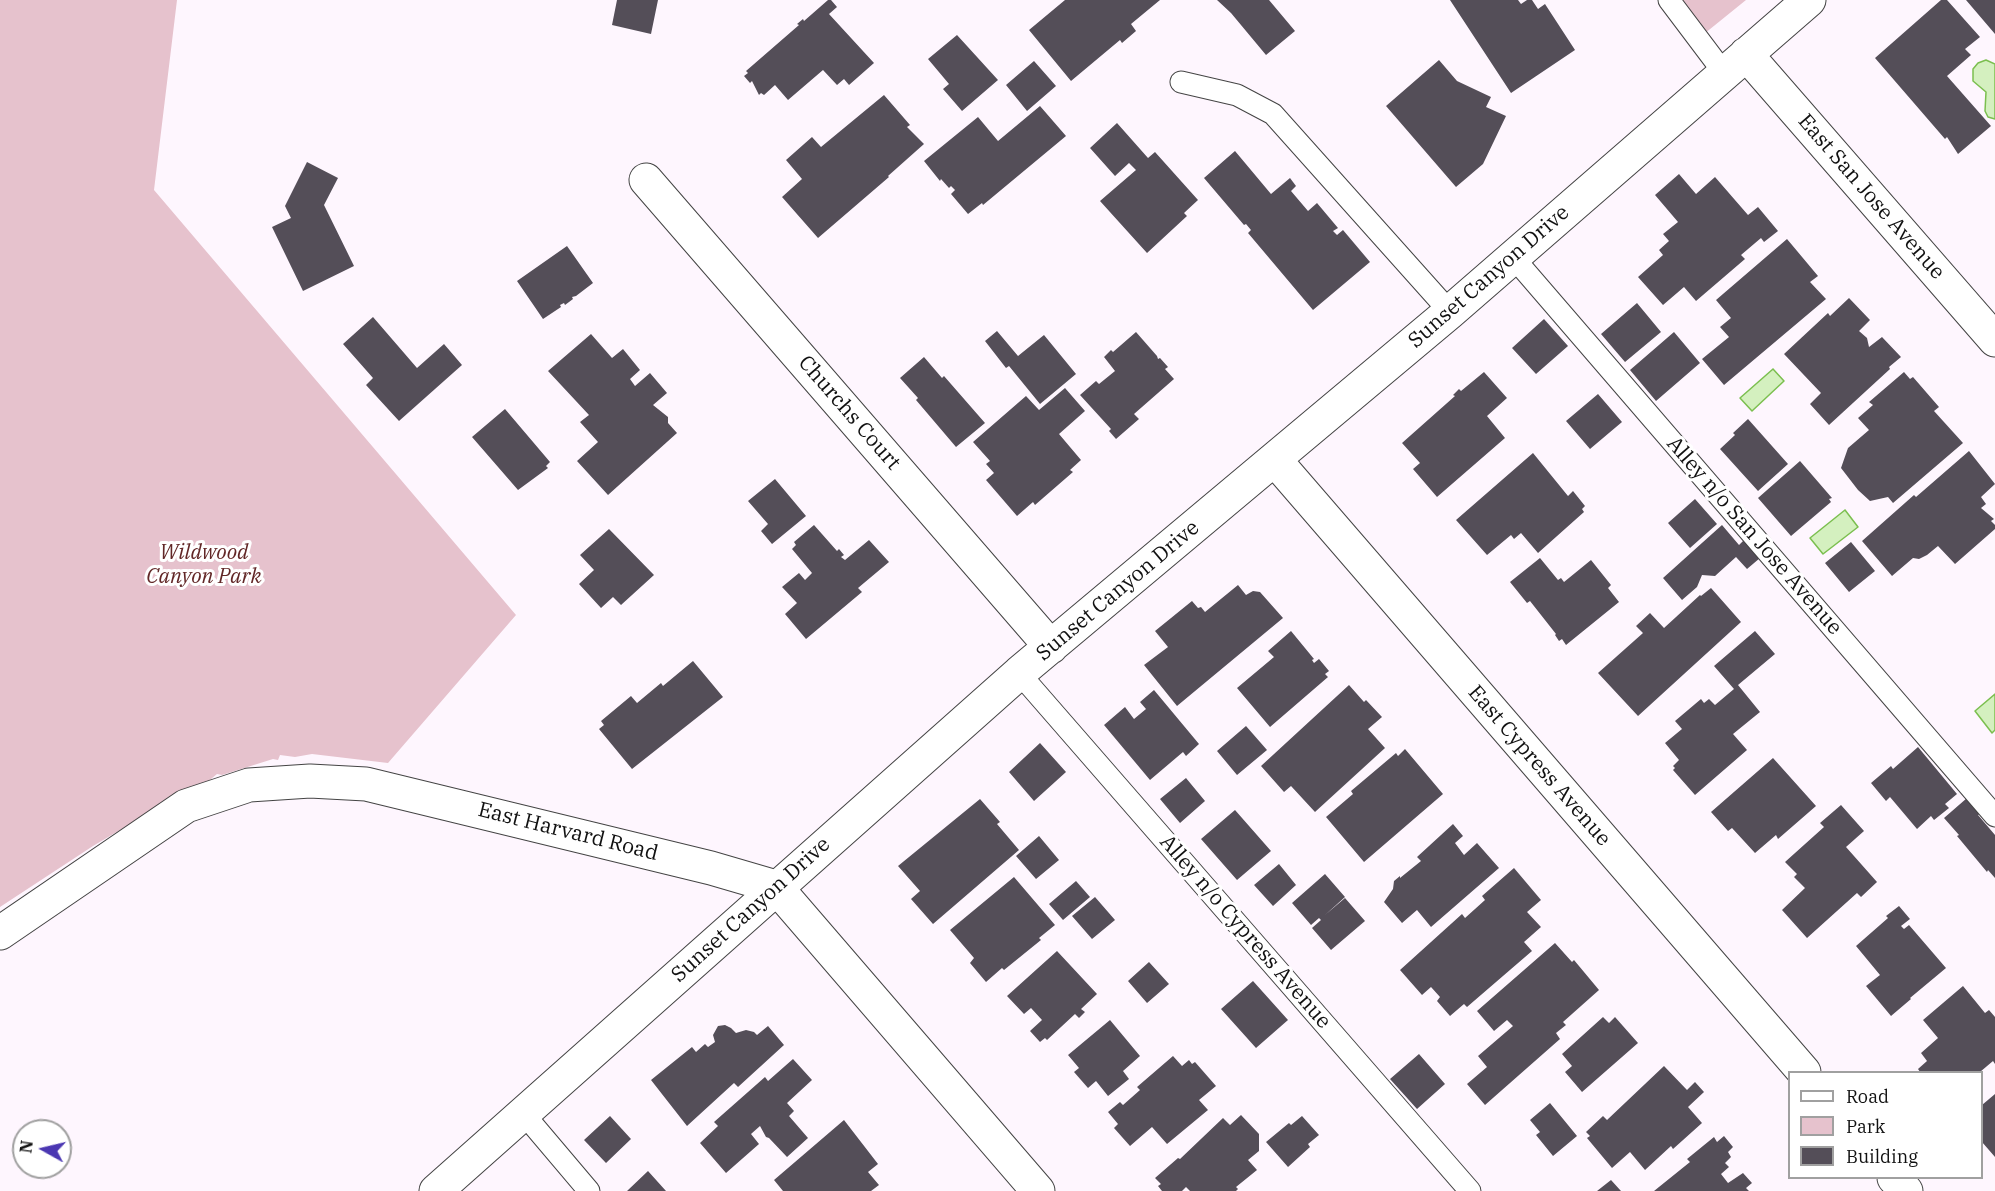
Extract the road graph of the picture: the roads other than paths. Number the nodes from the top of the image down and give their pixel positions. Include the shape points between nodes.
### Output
1 (1669, 0) edge
2 (1809, 0) edge
3 (1735, 64) junction
4 (1181, 82) dead end
5 (646, 180) dead end
6 (1513, 257) junction
7 (1450, 312) junction
8 (1995, 340) edge
9 (1275, 460) junction
10 (1051, 647) junction
11 (1019, 673) junction
12 (1995, 816) edge
13 (776, 887) junction
14 (0, 933) edge
15 (1803, 1071) edge
16 (523, 1113) junction
17 (1895, 1179) edge
18 (436, 1191) edge
19 (589, 1191) edge
20 (1038, 1191) edge
21 (1470, 1191) edge
22 (1906, 1191) edge

1 - 3 lane
2 - 3 street, Sunset Canyon Drive
3 - 6 street, Sunset Canyon Drive
3 - 8 street, East San Jose Avenue
4 - 7 lane via 1237,95 1274,114
5 - 10 street, Churchs Court
6 - 7 street, Sunset Canyon Drive
6 - 12 lane, Alley n/o San Jose Avenue
7 - 9 street, Sunset Canyon Drive
9 - 10 street, Sunset Canyon Drive
9 - 15 street, East Cypress Avenue
10 - 11 street, Sunset Canyon Drive
11 - 13 street, Sunset Canyon Drive
11 - 21 lane, Alley n/o Cypress Avenue
13 - 14 street, East Harvard Road via 711,867 420,796 366,784 310,781 249,785 186,806
13 - 16 street, Sunset Canyon Drive
13 - 20 street
16 - 18 street, Sunset Canyon Drive
16 - 19 lane
17 - 22 street

